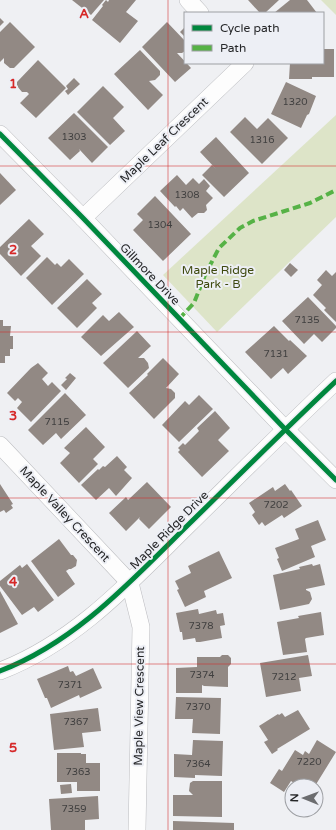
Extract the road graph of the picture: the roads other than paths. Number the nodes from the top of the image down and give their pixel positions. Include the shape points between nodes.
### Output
1 (188, 0) edge
2 (199, 12) edge
3 (244, 64) edge
4 (0, 134) edge
5 (83, 218) junction
6 (336, 381) edge
7 (285, 429) junction
8 (0, 445) edge
9 (336, 480) edge
10 (130, 583) junction
11 (0, 671) edge
12 (137, 830) edge

1 - 2 street
3 - 5 street, Maple Leaf Crescent
4 - 5 street, Gillmore Drive
5 - 7 street, Gillmore Drive
6 - 7 street, Maple Ridge Drive
7 - 9 street
7 - 10 street, Maple Ridge Drive
8 - 10 street, Maple Valley Crescent
10 - 11 street, Maple Ridge Drive via 82,625 51,646
10 - 12 street, Maple View Crescent via 141,627

